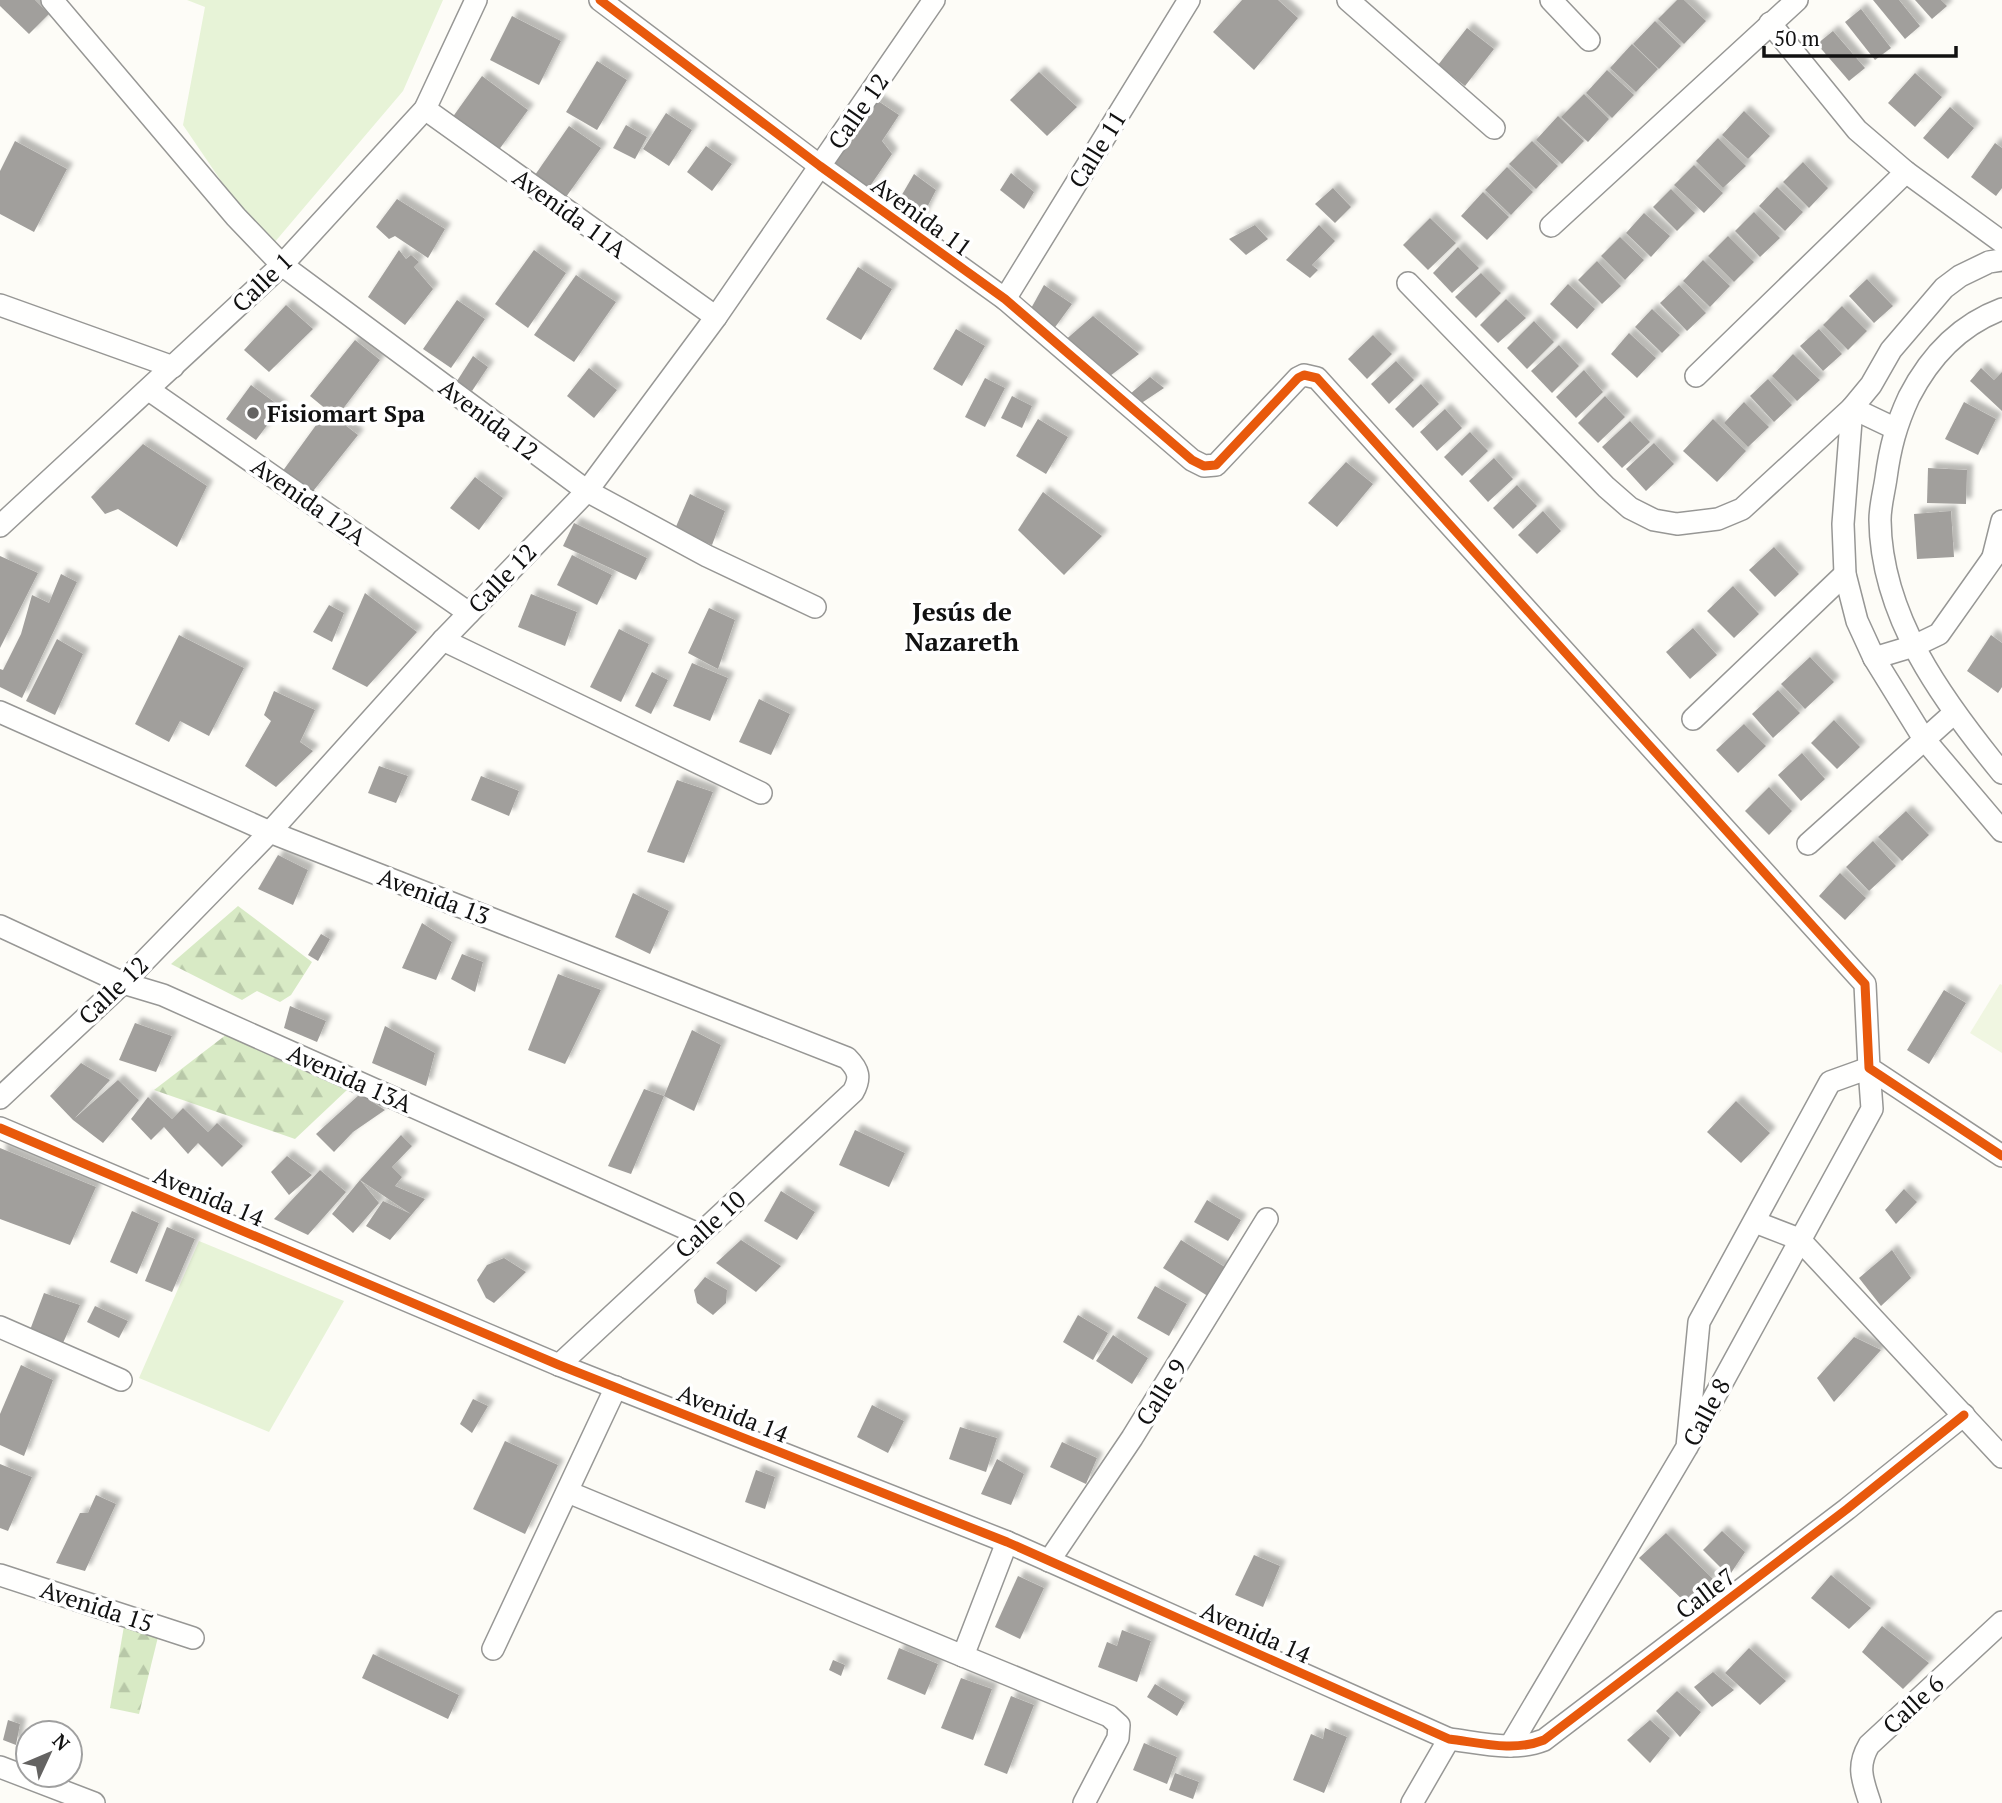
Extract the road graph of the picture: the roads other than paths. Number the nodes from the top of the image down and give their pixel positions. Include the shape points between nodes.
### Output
1 (52, 0) edge
2 (476, 0) edge
3 (600, 0) edge
4 (934, 0) edge
5 (1189, 0) edge
6 (1348, 0) edge
7 (1550, 0) edge
8 (1797, 0) edge
9 (1770, 23) junction
10 (1589, 40) dead end
11 (425, 109) junction
12 (1494, 128) dead end
13 (820, 166) junction
14 (1906, 172) junction
15 (1551, 226) dead end
16 (2002, 242) edge
17 (2002, 260) edge
18 (282, 265) junction
19 (1408, 283) dead end
20 (1004, 299) junction
21 (0, 305) edge
22 (2002, 309) edge
23 (716, 317) junction
24 (173, 368) junction
25 (1696, 376) dead end
26 (149, 390) junction
27 (1852, 408) junction
28 (1894, 428) junction
29 (1216, 465) joint
30 (587, 491) junction
31 (2002, 520) edge
32 (0, 526) edge
33 (1997, 552) edge
34 (1845, 575) junction
35 (816, 607) dead end
36 (469, 613) junction
37 (443, 640) junction
38 (1914, 646) junction
39 (1874, 658) junction
40 (0, 712) edge
41 (1954, 714) junction
42 (1693, 719) dead end
43 (1924, 739) junction
44 (2002, 773) edge
45 (761, 793) dead end
46 (2000, 824) edge
47 (270, 832) junction
48 (1808, 844) dead end
49 (0, 926) edge
50 (123, 983) junction
51 (1869, 1068) junction
52 (859, 1082) joint
53 (0, 1097) edge
54 (0, 1128) edge
55 (2002, 1156) edge
56 (1267, 1219) dead end
57 (1755, 1222) junction
58 (698, 1234) junction
59 (1799, 1239) junction
60 (0, 1327) edge
61 (559, 1365) junction
62 (121, 1380) dead end
63 (616, 1387) junction
64 (1964, 1415) junction
65 (1688, 1447) junction
66 (2002, 1457) edge
67 (568, 1492) junction
68 (1007, 1542) junction
69 (1049, 1561) junction
70 (0, 1575) edge
71 (2002, 1622) edge
72 (193, 1638) dead end
73 (493, 1649) dead end
74 (963, 1656) junction
75 (1449, 1739) junction
76 (1510, 1746) junction
77 (0, 1767) edge
78 (94, 1803) edge
79 (1084, 1803) edge
80 (1412, 1803) edge
81 (1870, 1803) edge

1 - 18 street, Avenida 12
2 - 11 street, Calle 1
3 - 13 street, Avenida 11
4 - 13 street, Calle 12
5 - 20 street, Calle 11
6 - 12 street
7 - 10 street
8 - 9 street
9 - 14 street via 1857,130
9 - 15 street
11 - 18 street, Calle 1
11 - 23 street, Avenida 11A
13 - 20 street, Avenida 11
13 - 23 street, Calle 12
14 - 16 street
14 - 25 street
17 - 27 street via 1989,262 1944,288 1891,350
18 - 24 street, Calle 1
18 - 30 street, Avenida 12
19 - 27 street via 1606,487 1630,508 1654,520 1698,523 1742,509
20 - 29 street, Avenida 11 via 1192,460
21 - 24 street
22 - 28 street via 1976,318 1941,349 1919,377
23 - 30 street, Calle 12
24 - 26 street, Calle 1
26 - 32 street, Calle 1
26 - 36 street, Avenida 12A
27 - 28 street
27 - 34 street via 1843,524
28 - 38 street via 1880,519 1886,574
29 - 51 street, Calle 8 via 1298,378 1317,378 1864,984
30 - 35 street, Avenida 12 via 707,556
30 - 36 street, Calle 12
31 - 33 street
33 - 38 street via 1946,627
34 - 39 street via 1857,621
34 - 42 street
36 - 37 street, Calle 12
37 - 45 street
37 - 47 street, Calle 12
38 - 39 street
38 - 41 street
39 - 43 street
40 - 47 street, Avenida 13
41 - 43 street
41 - 44 street
43 - 46 street
43 - 48 street
47 - 50 street, Calle 12
47 - 52 street, Avenida 13 via 847,1058 857,1068
49 - 50 street, Avenida 13A
50 - 53 street, Calle 12
50 - 58 street, Avenida 13A via 163,995
51 - 55 street
51 - 57 street via 1830,1082
51 - 59 street, Calle 8 via 1872,1109
52 - 58 street, Calle 10
54 - 61 street, Avenida 14
56 - 69 street, Calle 9 via 1132,1438
57 - 59 street
57 - 65 street via 1699,1322
58 - 61 street, Calle 10
59 - 64 street
59 - 65 street, Calle 8
60 - 62 street
61 - 63 street, Avenida 14
63 - 67 street
63 - 68 street, Avenida 14
64 - 66 street
64 - 76 street, Calle7 via 1544,1740
65 - 76 street, Calle 8
67 - 73 street
67 - 74 street
68 - 69 street, Avenida 14
68 - 74 street
69 - 75 street, Avenida 14
70 - 72 street, Avenida 15
71 - 81 street, Calle 6 via 1869,1745 1860,1770
74 - 79 street via 1109,1716 1119,1725 1118,1738
75 - 76 street, Calle7
75 - 80 street
77 - 78 street

